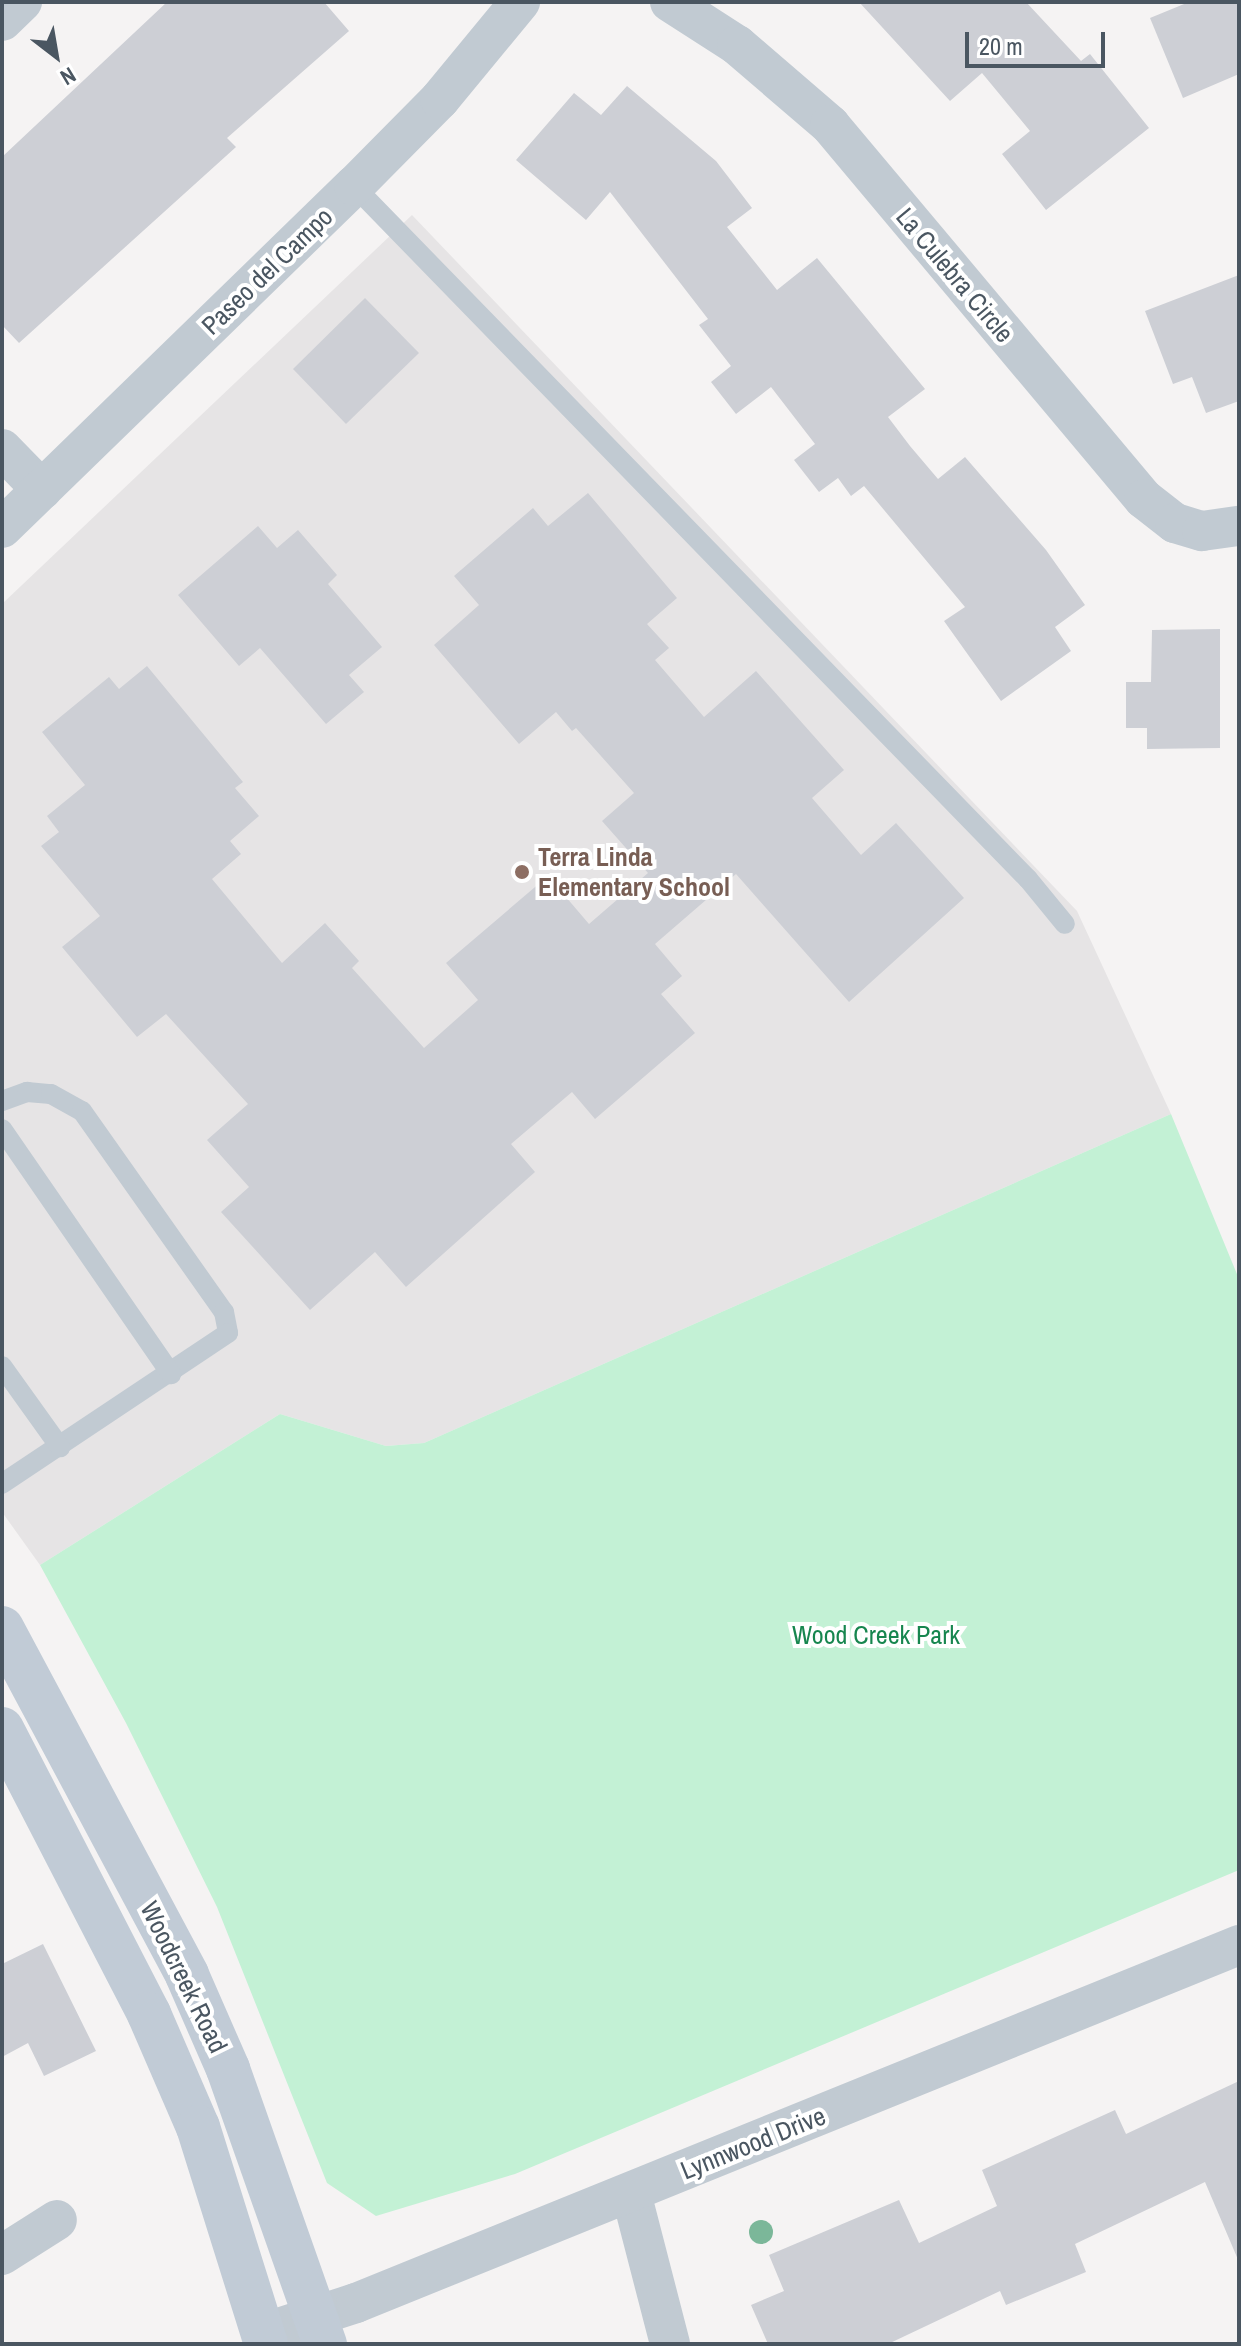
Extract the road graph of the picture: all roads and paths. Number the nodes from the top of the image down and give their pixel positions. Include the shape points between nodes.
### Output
1 (22, 2) edge
2 (520, 2) edge
3 (670, 2) edge
4 (2, 21) edge
5 (354, 186) junction
6 (2, 449) edge
7 (42, 490) junction
8 (1239, 526) edge
9 (2, 528) edge
10 (1065, 924) dead end
11 (2, 1101) edge
12 (2, 1129) edge
13 (2, 1366) edge
14 (171, 1374) junction
15 (60, 1447) junction
16 (2, 1484) edge
17 (2, 1628) edge
18 (2, 1729) edge
19 (1239, 1945) edge
20 (631, 2193) junction
21 (57, 2220) dead end
22 (2, 2255) edge
23 (321, 2330) edge
24 (265, 2339) edge
25 (670, 2344) edge

1 - 4 street
2 - 5 street, Paseo del Campo via 440,99
3 - 8 street, La Culebra Circle via 737,45 830,125 1144,499 1175,523 1202,531
5 - 7 street, Paseo del Campo
5 - 10 lane via 1028,879
6 - 7 street
7 - 9 street, Paseo del Campo
11 - 14 lane via 27,1092 51,1094 82,1111 224,1312 228,1333
12 - 14 lane
13 - 15 lane
14 - 15 lane
15 - 16 lane
17 - 23 main road, Woodcreek Road via 187,1975 228,2069
18 - 24 main road, Woodcreek Road via 149,2014 198,2127
19 - 20 street, Lynnwood Drive
20 - 23 street, Lynnwood Drive
20 - 25 street
21 - 22 street
23 - 24 street, Lynnwood Drive

